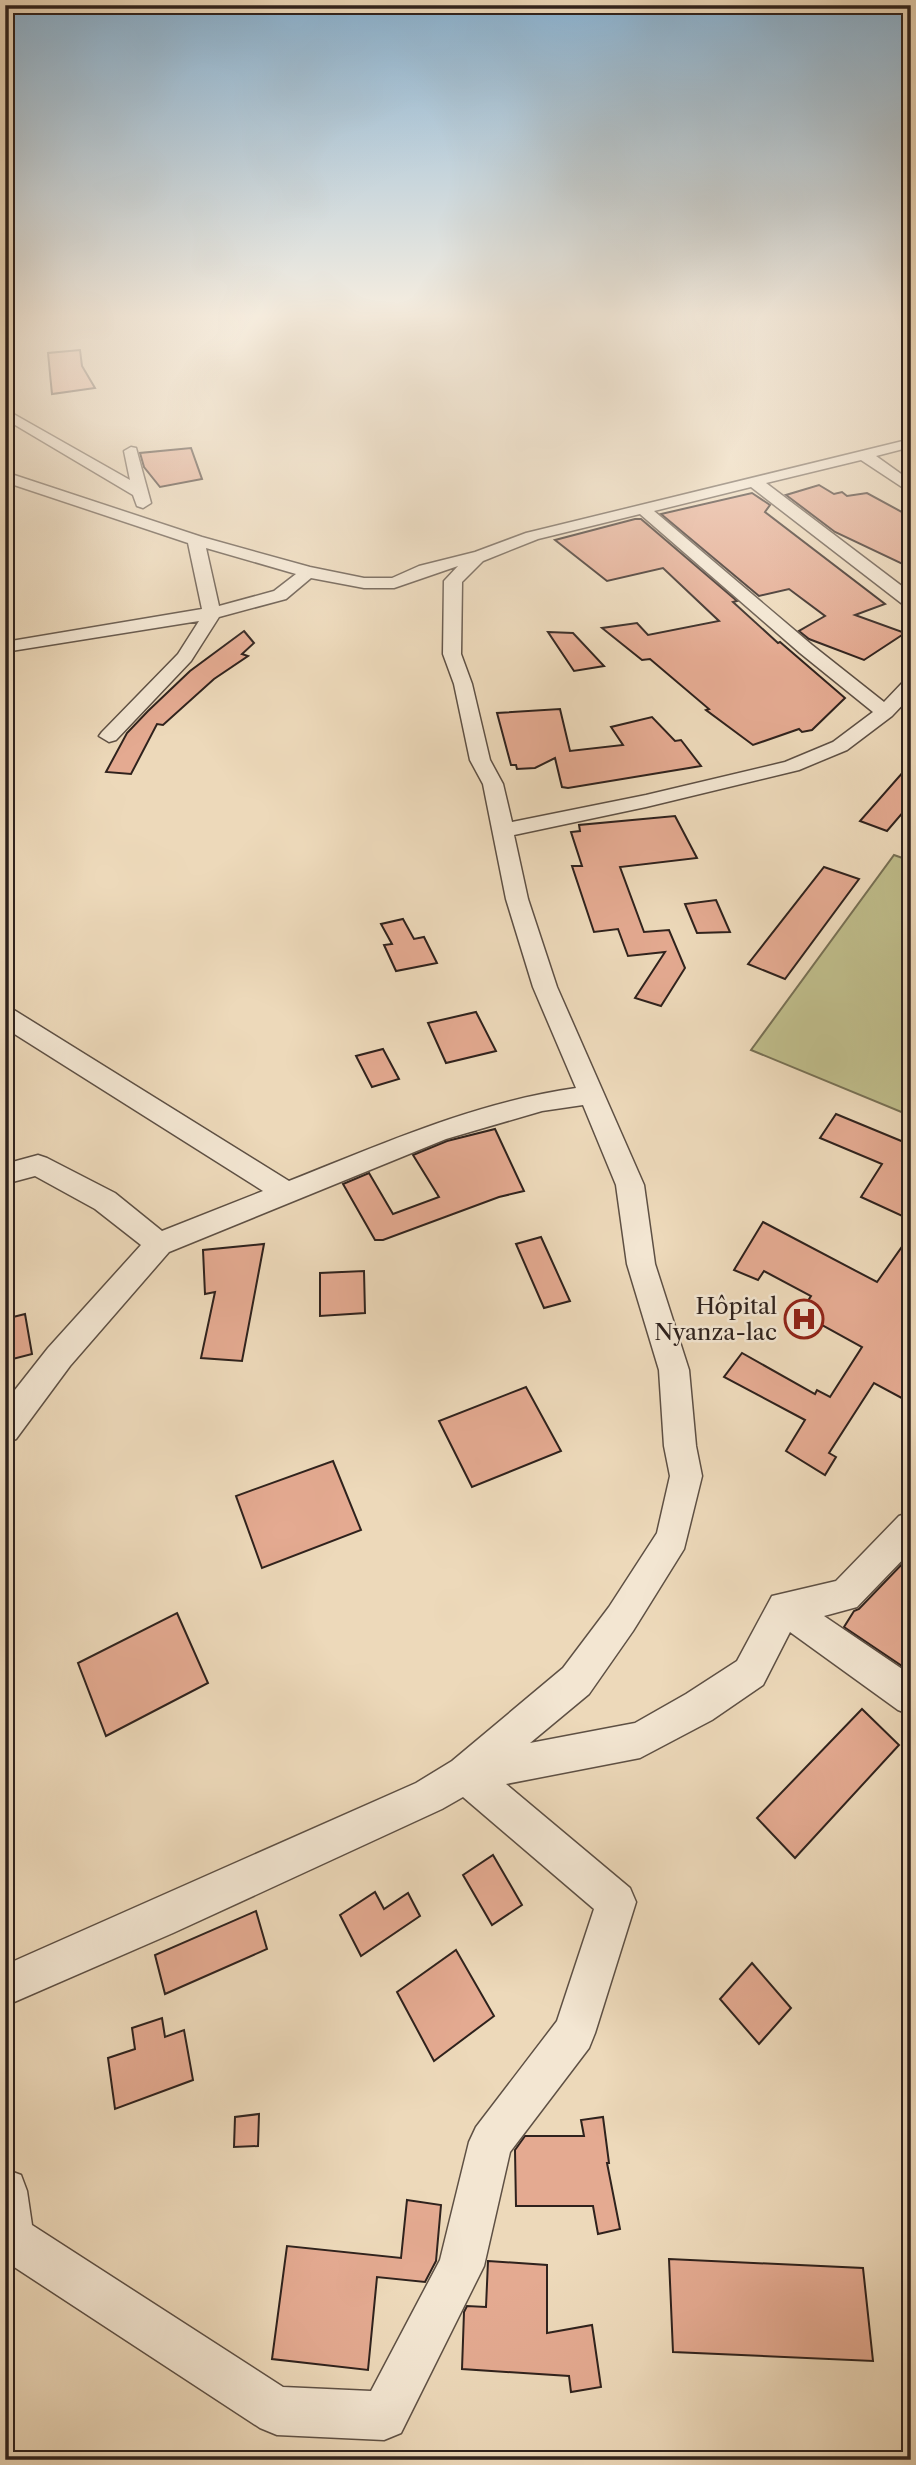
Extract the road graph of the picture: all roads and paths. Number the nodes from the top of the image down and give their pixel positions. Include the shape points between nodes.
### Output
1 (31, 428) edge
2 (911, 443) edge
3 (131, 450) dead end
4 (864, 455) junction
5 (5, 477) edge
6 (755, 482) junction
7 (911, 488) edge
8 (142, 493) junction
9 (644, 510) junction
10 (144, 524) junction
11 (196, 540) junction
12 (477, 557) junction
13 (308, 572) junction
14 (911, 602) edge
15 (212, 613) junction
16 (5, 647) edge
17 (911, 685) edge
18 (886, 712) junction
19 (109, 736) dead end
20 (501, 831) junction
21 (5, 1016) edge
22 (591, 1096) junction
23 (5, 1174) edge
24 (286, 1192) junction
25 (159, 1244) junction
26 (5, 1429) edge
27 (911, 1527) edge
28 (784, 1608) junction
29 (911, 1697) edge
30 (466, 1774) junction
31 (5, 1986) edge
32 (5, 2191) edge

1 - 8 street
2 - 4 street
3 - 8 street
4 - 6 street
4 - 7 street
5 - 10 street
6 - 9 street
6 - 14 street
8 - 10 street
9 - 12 street via 532,536
9 - 18 street
10 - 11 street
11 - 13 street
11 - 15 street
12 - 13 street via 384,584
12 - 20 street via 453,581 453,654 480,760 493,784
13 - 15 street via 279,596
15 - 16 street
15 - 19 street via 185,657
17 - 18 street
18 - 20 street via 840,746 792,765
20 - 22 street via 545,987
21 - 24 street
22 - 24 street via 542,1102 438,1132
22 - 30 street via 630,1185 641,1264 674,1370 686,1476 672,1538 576,1681
23 - 25 street via 38,1165 105,1201
24 - 25 street
25 - 26 street via 24,1398
27 - 28 street via 845,1595
28 - 29 street
28 - 30 street via 750,1674 640,1740
30 - 31 street via 429,1796
30 - 32 street via 616,1902 574,2033 491,2142 461,2266 384,2416 276,2411 10,2238

